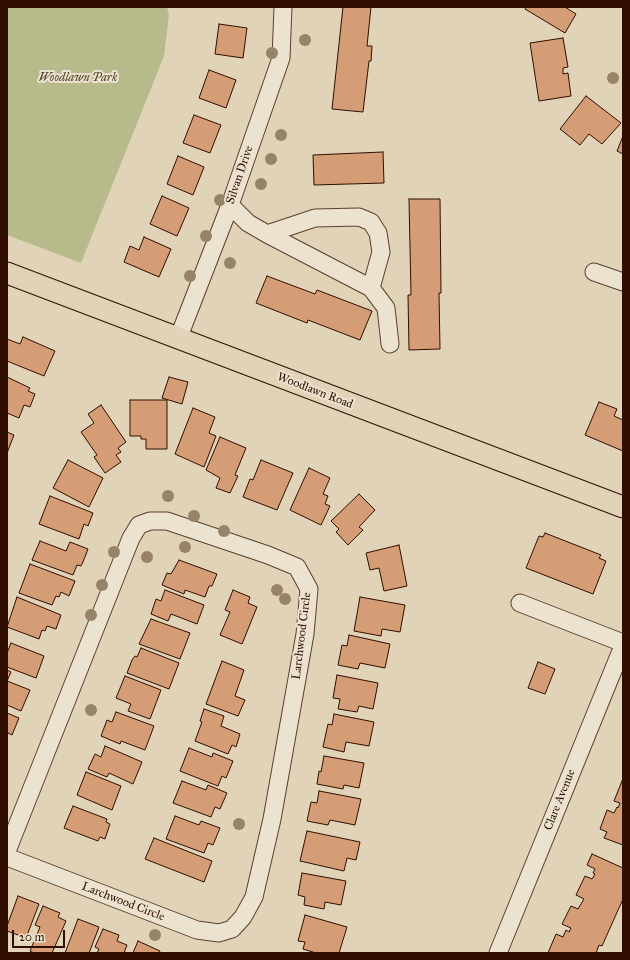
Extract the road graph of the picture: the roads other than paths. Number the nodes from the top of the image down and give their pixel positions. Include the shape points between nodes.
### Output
1 (283, 7) edge
2 (230, 205) junction
3 (267, 234) junction
4 (594, 272) dead end
5 (7, 273) edge
6 (623, 282) edge
7 (371, 288) junction
8 (178, 339) junction
9 (390, 344) dead end
10 (623, 507) edge
11 (520, 603) dead end
12 (623, 643) edge
13 (623, 646) edge
14 (7, 851) edge
15 (7, 857) edge
16 (498, 953) edge

1 - 2 street, Silvan Drive via 281,58
2 - 3 street via 248,223
2 - 8 street, Silvan Drive
3 - 7 street
3 - 7 street via 315,218 359,216 371,222 378,233 381,252
4 - 6 street
5 - 8 main road, Woodlawn Road
7 - 9 street via 386,308
8 - 10 main road, Woodlawn Road
11 - 12 street
13 - 16 street, Clare Avenue
14 - 15 street, Larchwood Circle via 131,538 139,525 167,521 297,567 309,588 305,634 272,819 254,897 243,918 232,929 219,933 197,930

